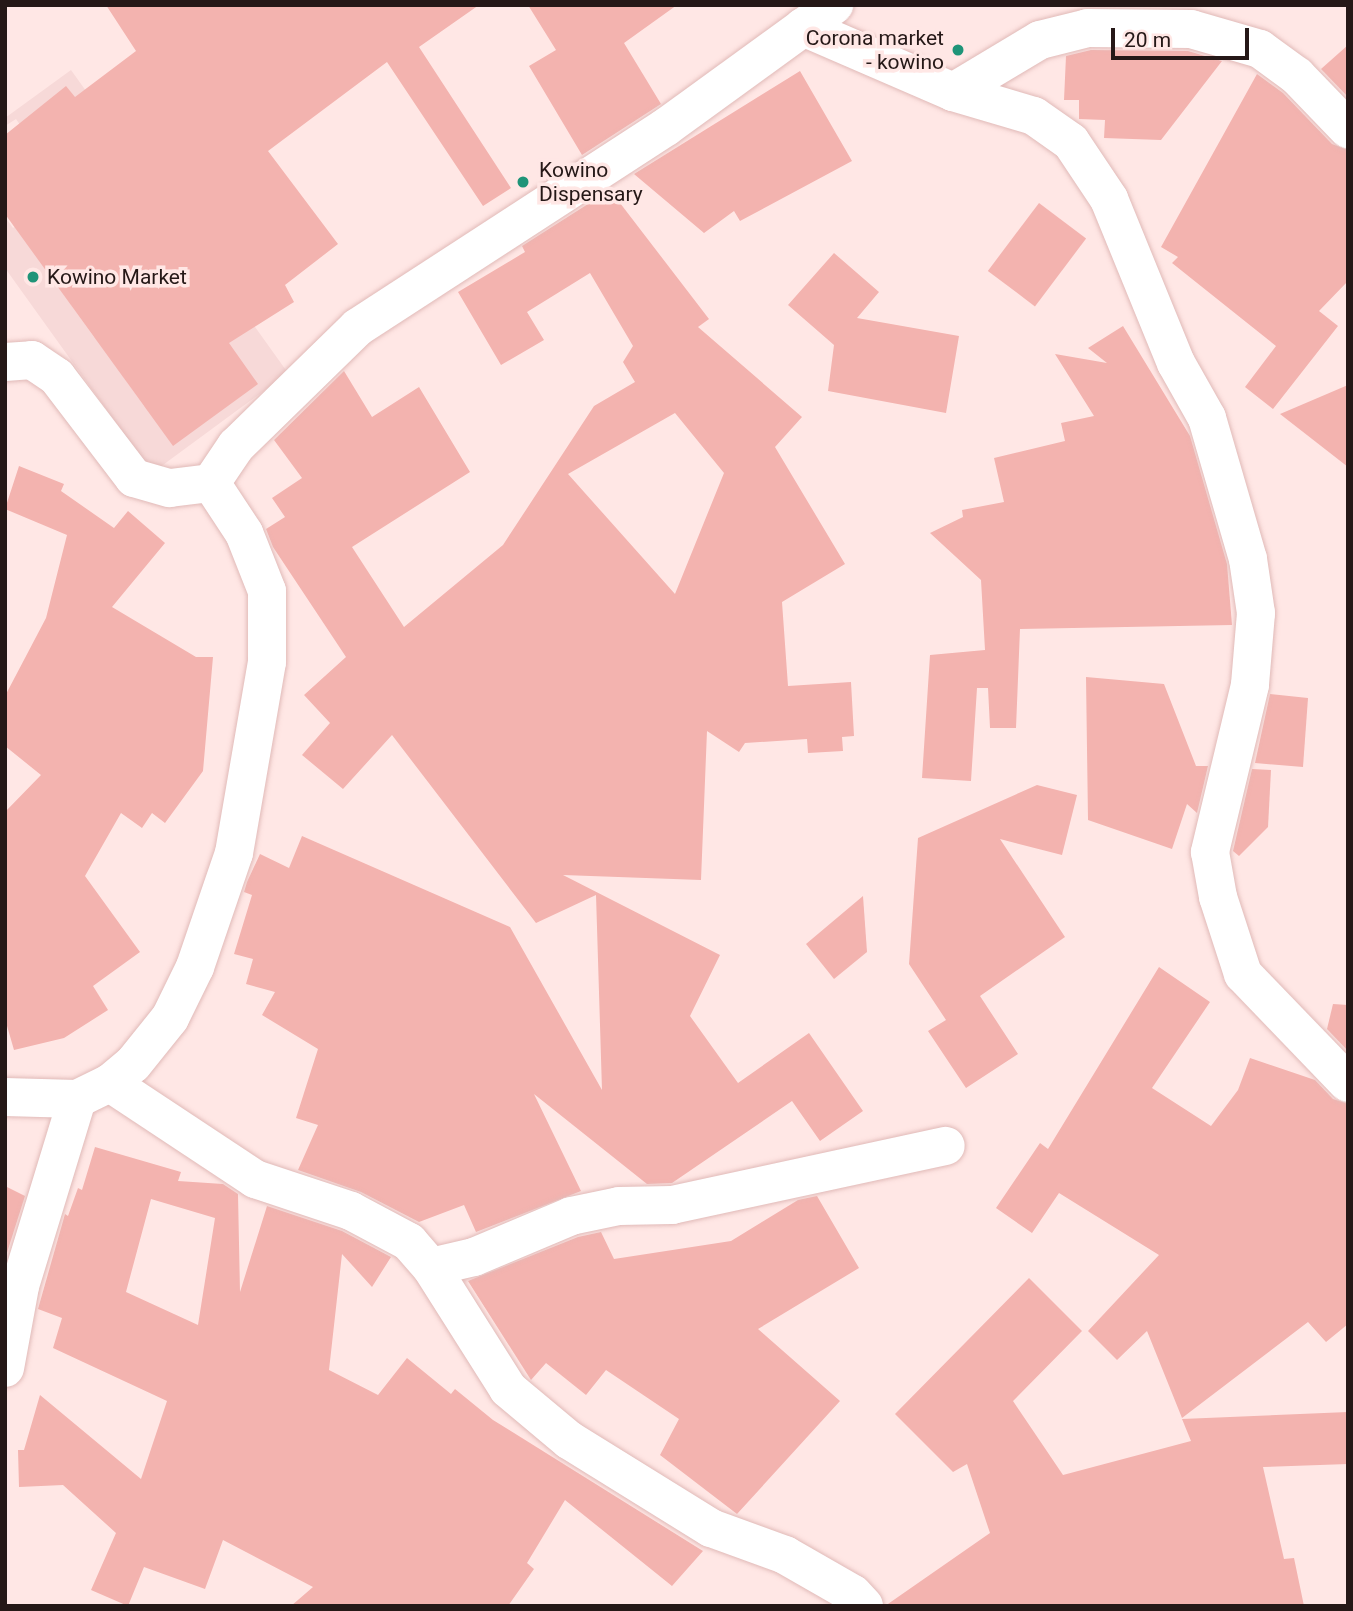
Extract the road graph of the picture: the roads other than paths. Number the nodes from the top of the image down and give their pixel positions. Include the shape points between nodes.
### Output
1 (834, 5) edge
2 (803, 27) junction
3 (953, 92) junction
4 (1348, 129) edge
5 (5, 362) edge
6 (211, 483) junction
7 (1348, 1083) edge
8 (93, 1091) junction
9 (5, 1097) edge
10 (946, 1146) dead end
11 (431, 1266) junction
12 (5, 1368) edge
13 (864, 1606) edge

1 - 2 street
2 - 3 street
2 - 6 street via 666,127 358,327 236,446
3 - 4 street via 1040,40 1088,28 1191,29 1260,50 1297,76
3 - 7 street via 1034,116 1071,142 1109,200 1176,363 1207,418 1242,535 1256,613 1250,685 1210,852 1218,898 1243,974
5 - 6 street via 32,360 57,377 134,478 170,488
6 - 8 street via 244,533 267,591 267,662 234,853 195,967 170,1018 133,1064
8 - 9 street
8 - 11 street via 255,1179 351,1211 409,1242
8 - 12 street via 20,1286
10 - 11 street via 672,1205 619,1206 571,1216 474,1257
11 - 13 street via 508,1389 569,1440 711,1528 785,1555 853,1594

